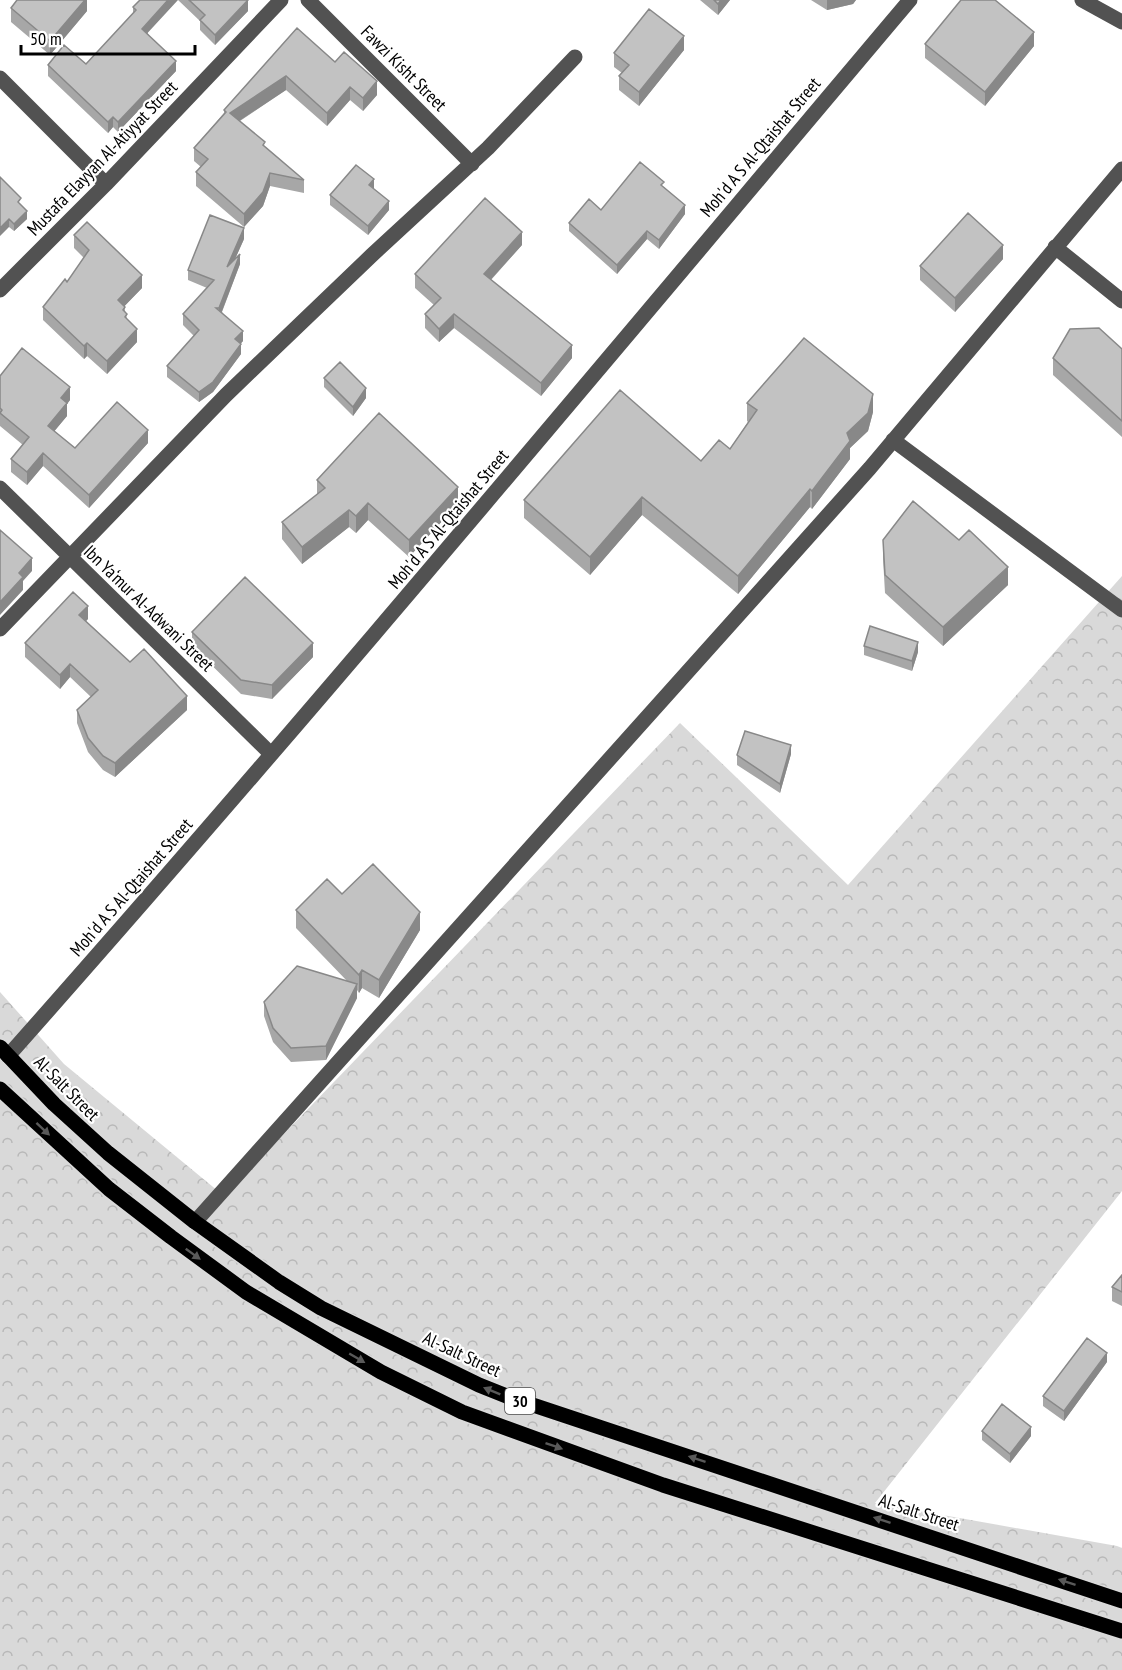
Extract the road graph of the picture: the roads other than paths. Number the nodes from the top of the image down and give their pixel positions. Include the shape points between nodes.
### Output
1 (281, 0) edge
2 (308, 0) edge
3 (910, 0) edge
4 (1082, 0) edge
5 (1122, 22) edge
6 (575, 57) dead end
7 (0, 78) edge
8 (472, 164) junction
9 (1122, 169) edge
10 (106, 184) junction
11 (1055, 247) junction
12 (0, 290) edge
13 (1122, 301) edge
14 (893, 440) junction
15 (0, 488) edge
16 (68, 557) junction
17 (1122, 610) edge
18 (0, 629) edge
19 (272, 754) junction
20 (4, 1052) edge
21 (0, 1089) edge
22 (195, 1222) junction
23 (1122, 1601) edge
24 (1122, 1632) edge

1 - 10 street, Mustafa Elayyan Al-Atiyyat Street
2 - 8 street, Fawzi Kisht Street
3 - 19 street, Moh'd A S Al-Qtaishat Street via 447,552
4 - 5 street
6 - 8 street
7 - 10 street
8 - 16 street via 226,395
9 - 11 street
10 - 12 street, Mustafa Elayyan Al-Atiyyat Street
11 - 13 street
11 - 14 street
14 - 17 street
14 - 22 street
15 - 16 street, Ibn Ya‘mur Al-Adwani Street
16 - 18 street
16 - 19 street, Ibn Ya‘mur Al-Adwani Street
19 - 20 street, Moh'd A S Al-Qtaishat Street via 174,870
20 - 22 main road, Al-Salt Street / 30 via 87,1135
21 -> 24 main road, 30 via 109,1189 246,1292 381,1372 462,1412 663,1485
23 -> 22 main road, Al-Salt Street / 30 via 489,1389 321,1308

